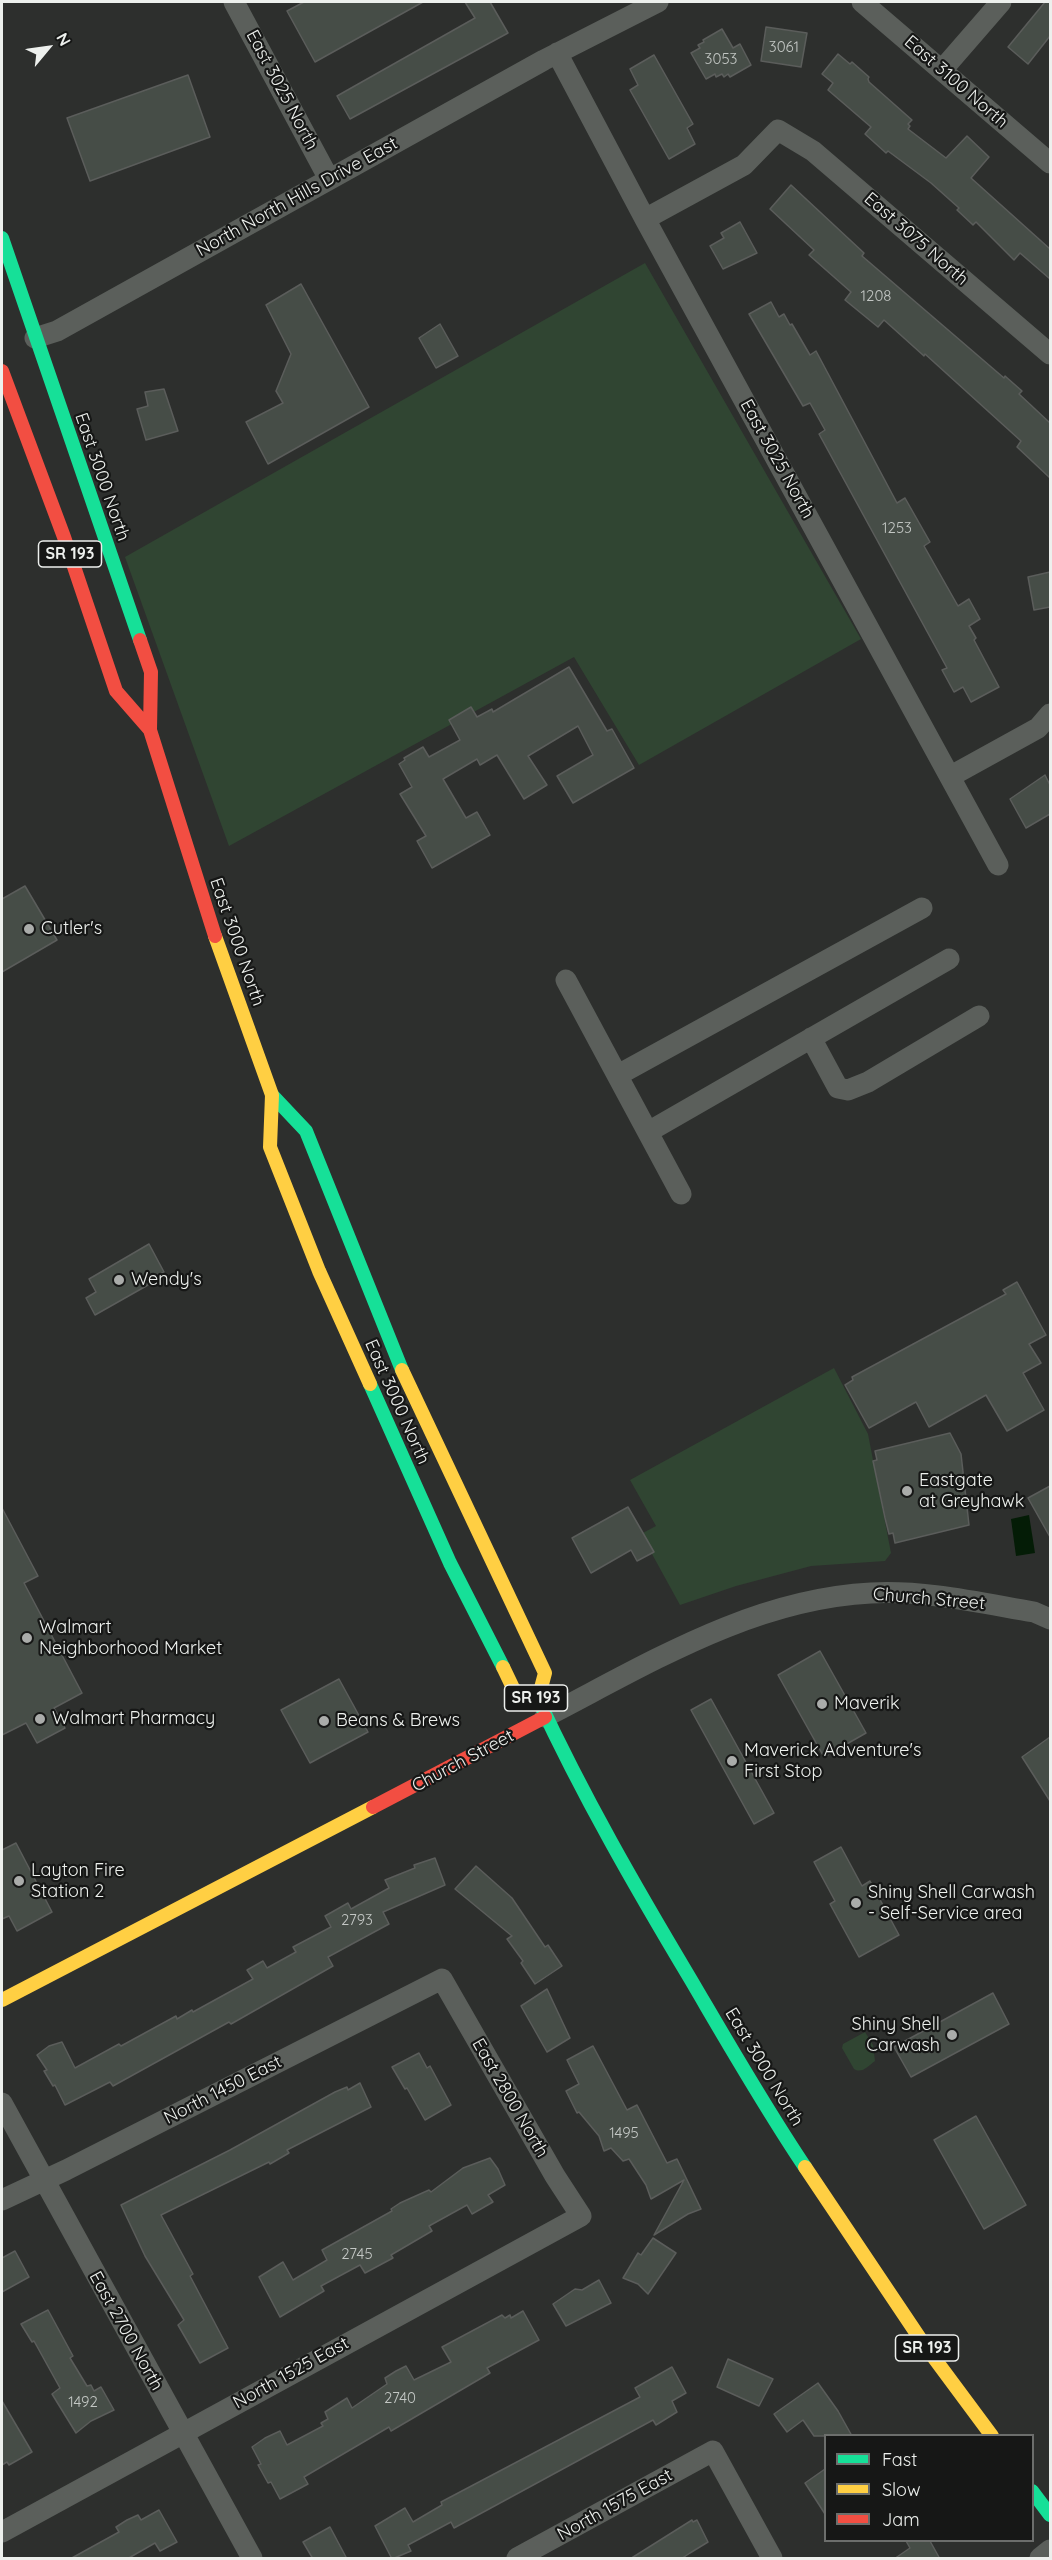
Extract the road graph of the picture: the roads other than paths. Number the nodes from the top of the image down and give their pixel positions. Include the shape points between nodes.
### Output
1 (234, 2) edge
2 (658, 2) edge
3 (862, 2) edge
4 (1001, 2) edge
5 (558, 53) junction
6 (942, 70) junction
7 (1050, 162) edge
8 (329, 179) junction
9 (645, 219) junction
10 (2, 238) edge
11 (26, 334) junction
12 (1050, 354) edge
13 (2, 370) edge
14 (19, 376) dead end
15 (137, 689) dead end
16 (150, 702) junction
17 (1050, 714) edge
18 (150, 730) junction
19 (951, 776) junction
20 (998, 865) dead end
21 (922, 908) dead end
22 (949, 959) dead end
23 (566, 980) dead end
24 (979, 1016) dead end
25 (811, 1038) junction
26 (618, 1075) junction
27 (272, 1095) junction
28 (648, 1132) junction
29 (681, 1194) dead end
30 (1050, 1619) edge
31 (542, 1708) junction
32 (442, 1978) joint
33 (2, 2000) edge
34 (2, 2103) edge
35 (42, 2181) junction
36 (2, 2200) edge
37 (581, 2216) joint
38 (183, 2433) junction
39 (991, 2434) edge
40 (1034, 2494) edge
41 (1050, 2515) edge
42 (2, 2532) edge
43 (1050, 2550) edge
44 (252, 2559) edge
45 (517, 2559) edge
46 (772, 2559) edge
47 (1040, 2559) edge

1 - 8 street, East 3025 North
2 - 5 street, North North Hills Drive East
3 - 6 street, East 3100 North
4 - 6 street
5 - 8 street, North North Hills Drive East
5 - 9 street, East 3025 North
6 - 7 street, East 3100 North
8 - 11 street, North North Hills Drive East via 57,331
9 - 12 street, East 3075 North via 744,165 778,130 813,151
9 - 19 street, East 3025 North
10 - 11 main road, East 3000 North / SR 193
11 - 16 main road, East 3000 North / SR 193 via 151,672
13 - 14 main road
13 - 18 main road, East 3000 North / SR 193 via 116,691
15 - 16 main road
16 - 18 main road, East 3000 North / SR 193
17 - 19 street via 1038,728
18 - 27 main road, East 3000 North / SR 193 via 223,961
19 - 20 street, East 3025 North
21 - 26 street
22 - 25 street
23 - 26 street
24 - 25 street via 848,1090 838,1088
25 - 28 street
26 - 28 street
27 - 31 main road, East 3000 North / SR 193 via 306,1131 412,1394 545,1673
27 - 31 main road, East 3000 North / SR 193 via 270,1147 319,1271 450,1563 514,1690
28 - 29 street
30 - 31 street, Church Street via 1034,1612 910,1594 830,1598 759,1615
31 - 33 main road, Church Street
31 - 39 main road, East 3000 North / SR 193 via 647,1906 775,2122 923,2343
32 - 35 street, North 1450 East
32 - 37 street, East 2800 North
34 - 35 street, East 2700 North
35 - 36 street, North 1450 East
35 - 38 street, East 2700 North
37 - 38 street, North 1525 East
38 - 42 street, North 1525 East
38 - 44 street, East 2700 North
40 - 41 main road
43 - 47 street
45 - 46 street, North 1575 East via 713,2451

